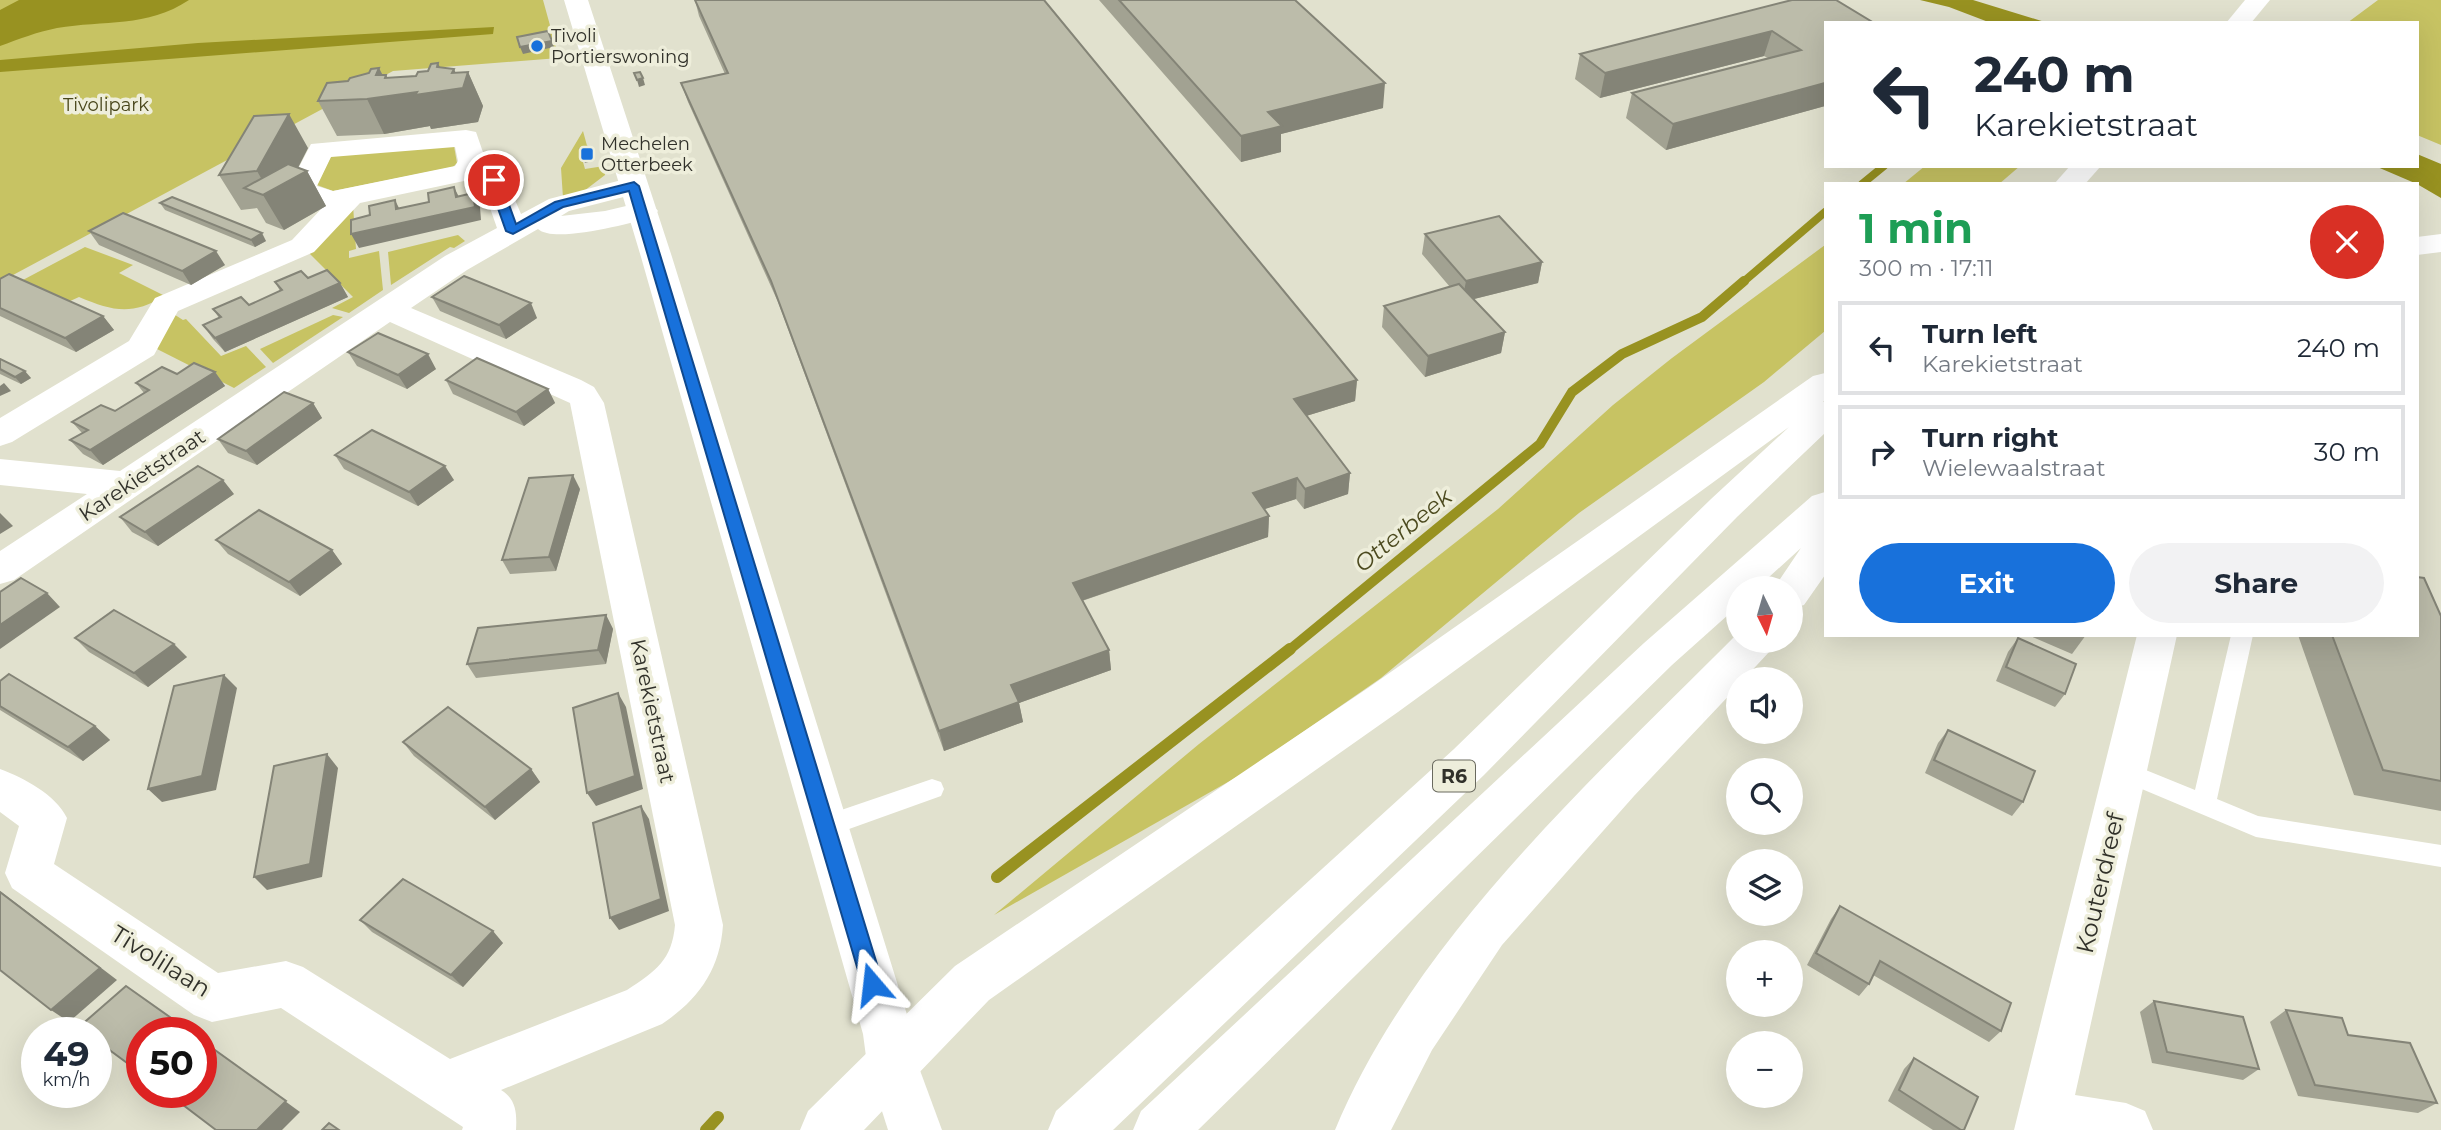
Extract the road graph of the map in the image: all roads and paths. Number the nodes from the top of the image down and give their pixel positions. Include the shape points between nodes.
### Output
1 (576, 0) edge
2 (2259, 0) edge
3 (2240, 21) edge
4 (2085, 168) edge
5 (465, 172) junction
6 (2070, 182) edge
7 (349, 197) junction
8 (638, 199) junction
9 (518, 228) junction
10 (2441, 243) edge
11 (2419, 246) edge
12 (389, 310) junction
13 (1824, 385) edge
14 (1824, 414) edge
15 (0, 433) edge
16 (0, 472) edge
17 (128, 485) junction
18 (1824, 506) edge
19 (1824, 541) edge
20 (0, 570) edge
21 (1803, 577) edge
22 (2157, 637) edge
23 (2242, 637) edge
24 (1743, 653) edge
25 (2126, 772) junction
26 (0, 788) edge
27 (932, 789) dead end
28 (2204, 805) junction
29 (824, 827) junction
30 (2441, 856) edge
31 (893, 1064) junction
32 (447, 1086) junction
33 (2043, 1123) edge
34 (488, 1130) edge
35 (827, 1130) edge
36 (915, 1130) edge
37 (1075, 1130) edge
38 (1160, 1130) edge
39 (1362, 1130) edge
40 (2126, 1130) edge

1 - 8 main road
2 - 3 main road
4 - 6 main road
5 - 7 main road
5 - 7 main road via 472,161 466,138 321,150 301,190 331,200
5 - 9 main road via 494,180
7 - 15 main road via 303,246 166,305 142,348
8 - 9 main road, Karekietstraat via 567,226
8 - 29 main road
9 - 12 main road, Karekietstraat via 456,263
10 - 11 main road
12 - 17 main road, Karekietstraat
12 - 32 main road, Karekietstraat via 569,388 587,403 698,925 698,946 689,968 670,991 644,1007
13 - 31 main road via 1394,692 972,983
14 - 37 main road, R6 via 1469,762
16 - 17 main road
17 - 20 main road, Karekietstraat
18 - 38 main road, R6 via 1658,654
19 - 21 main road
22 - 25 main road, Kouterdreef
23 - 28 lane
24 - 39 main road via 1485,929 1414,1032
25 - 28 lane
25 - 33 main road, Kouterdreef
26 - 32 main road, Tivolilaan via 44,818 28,873 212,998 286,984
27 - 29 lane
28 - 30 lane via 2256,826
29 - 31 main road via 888,1034
31 - 35 main road
31 - 36 main road
32 - 34 main road, Tivolilaan via 491,1114
33 - 40 main road

